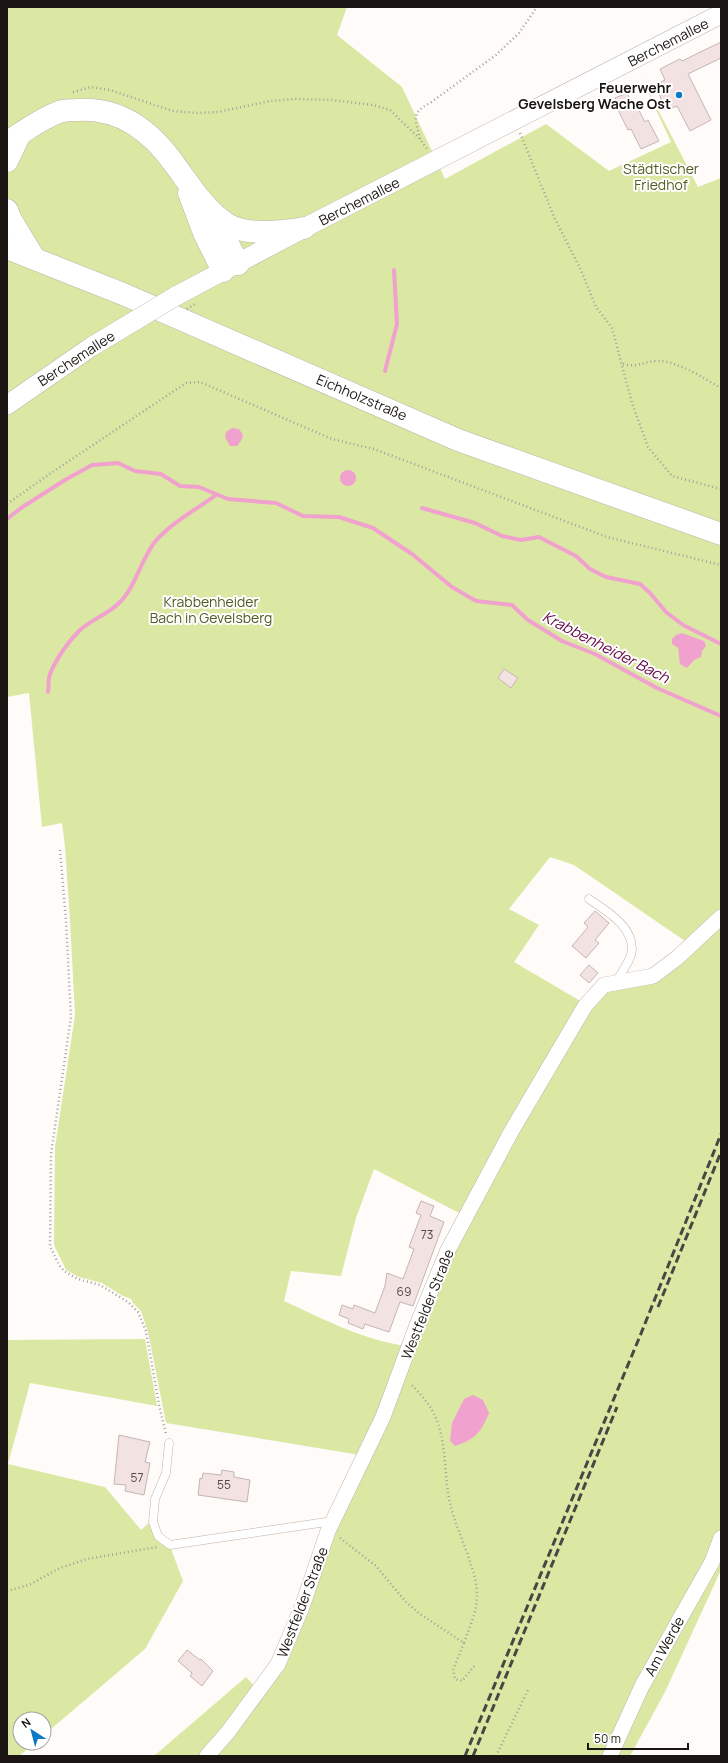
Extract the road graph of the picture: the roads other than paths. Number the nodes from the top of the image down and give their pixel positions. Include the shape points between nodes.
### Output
1 (721, 14) edge
2 (14, 138) edge
3 (7, 162) edge
4 (186, 180) junction
5 (7, 210) edge
6 (212, 212) junction
7 (304, 228) junction
8 (7, 248) edge
9 (34, 258) junction
10 (231, 267) junction
11 (7, 405) edge
12 (721, 534) edge
13 (588, 899) dead end
14 (721, 917) edge
15 (614, 983) junction
16 (169, 1443) road end
17 (331, 1525) junction
18 (721, 1538) edge
19 (207, 1756) edge
20 (610, 1756) edge

1 - 7 street, Berchemallee
2 - 3 main road
2 - 4 main road via 60,111 88,109 110,114 137,125 155,139
4 - 6 main road
4 - 10 main road via 191,201 204,233
5 - 9 main road
6 - 7 main road via 227,225 246,231
6 - 10 main road
7 - 10 street, Berchemallee
8 - 9 main road, Eichholzstraße
9 - 12 main road, Eichholzstraße via 123,294 458,440
10 - 11 street, Berchemallee, bridge via 176,296 85,351
13 - 15 lane via 615,917 630,939 632,950
14 - 15 street, Westfelder Straße via 677,958 653,976
15 - 17 street, Westfelder Straße via 604,985 585,1006 511,1132 447,1252 383,1417
16 - 17 lane via 166,1473 155,1499 153,1522 158,1536 170,1546
17 - 19 street, Westfelder Straße via 302,1607 278,1664
18 - 20 street, Am Werde via 712,1562 642,1686

